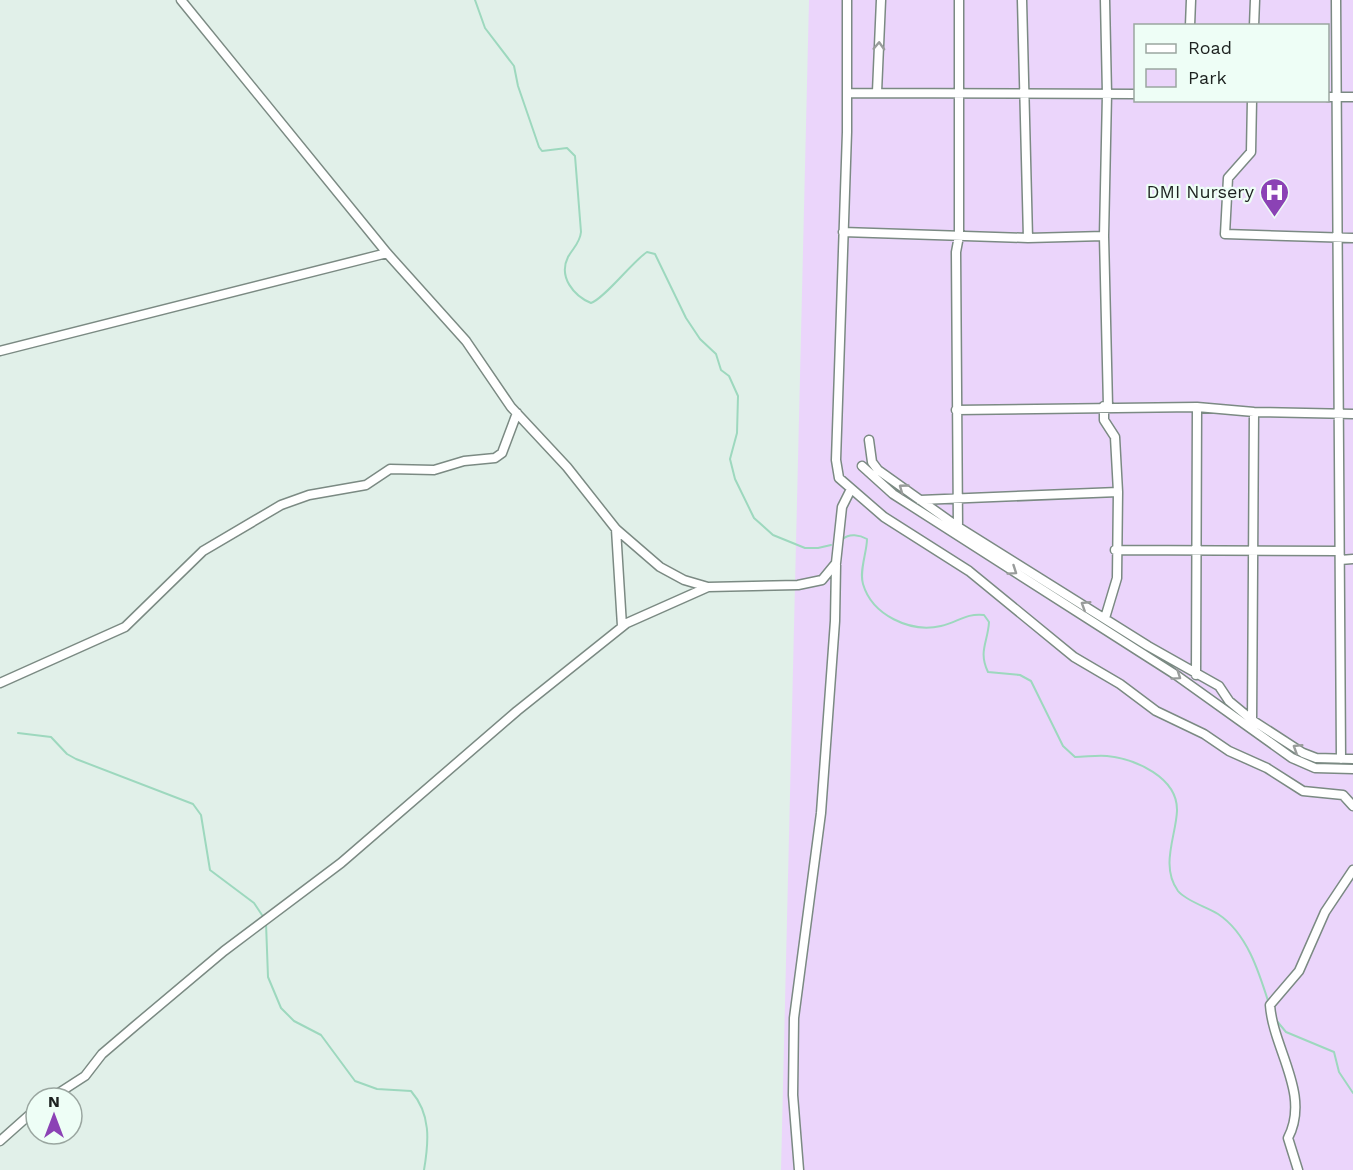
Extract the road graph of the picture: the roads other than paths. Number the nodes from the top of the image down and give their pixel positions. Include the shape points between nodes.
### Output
1 (181, 0) edge
2 (847, 0) edge
3 (881, 0) edge
4 (959, 0) edge
5 (1022, 0) edge
6 (1105, 0) edge
7 (1191, 0) edge
8 (1255, 0) edge
9 (1336, 0) edge
10 (1190, 24) edge
11 (1254, 24) edge
12 (877, 92) junction
13 (847, 93) junction
14 (959, 93) junction
15 (1107, 94) junction
16 (1134, 94) edge
17 (1024, 95) junction
18 (1332, 97) edge
19 (1353, 97) edge
20 (1252, 102) edge
21 (843, 232) junction
22 (959, 236) junction
23 (1104, 236) junction
24 (1339, 237) junction
25 (1028, 238) junction
26 (1353, 238) edge
27 (387, 253) junction
28 (0, 351) edge
29 (1106, 406) junction
30 (1197, 407) junction
31 (956, 410) junction
32 (1254, 412) junction
33 (517, 413) junction
34 (1338, 414) junction
35 (1353, 414) edge
36 (869, 440) dead end
37 (862, 466) dead end
38 (850, 491) junction
39 (1118, 492) junction
40 (957, 496) junction
41 (920, 500) junction
42 (616, 529) junction
43 (958, 531) junction
44 (1252, 549) junction
45 (1115, 550) junction
46 (1197, 550) junction
47 (1340, 555) junction
48 (1353, 560) edge
49 (836, 563) junction
50 (708, 587) junction
51 (1104, 618) junction
52 (622, 626) junction
53 (1148, 646) junction
54 (1145, 656) junction
55 (1196, 675) junction
56 (0, 683) edge
57 (1252, 720) junction
58 (1250, 729) junction
59 (1269, 736) junction
60 (1341, 759) junction
61 (1353, 759) edge
62 (1353, 769) edge
63 (1353, 806) edge
64 (1353, 870) edge
65 (70, 1086) edge
66 (24, 1120) edge
67 (0, 1141) edge
68 (799, 1170) edge
69 (1298, 1170) edge

1 - 27 street
2 - 13 street
12 -> 3 street
4 - 14 street
5 - 17 street
6 - 15 street
7 - 10 street
8 - 11 street
9 - 18 street
12 - 13 street
12 - 14 street
13 - 21 street
14 - 17 street
14 - 22 street
15 - 16 street
15 - 17 street
15 - 23 street
17 - 25 street
18 - 19 street
18 - 24 street
20 - 24 street via 1251,152 1228,178 1225,234
21 - 22 street
21 - 38 street via 836,470
22 - 25 street
22 - 31 street
23 - 25 street
23 - 29 street
24 - 26 street
24 - 34 street
27 - 28 street
27 - 33 street via 466,341
29 - 30 street
29 - 31 street
29 - 39 street via 1104,420 1115,437
30 - 32 street
30 - 46 street
31 - 40 street
32 - 34 street
32 - 44 street
33 - 42 street
33 - 56 street via 499,456 434,470 390,469 366,485 309,495 281,505 203,551 124,627
34 - 35 street
34 - 47 street
41 -> 36 street via 878,470 872,462
37 - 43 street via 893,494
38 - 49 street via 842,507
38 - 63 street via 969,571 1074,657 1156,711 1268,768 1303,791 1343,795
39 - 40 street
39 - 45 street
40 - 41 street
40 - 43 street
41 - 43 street
42 - 50 street via 660,567
42 - 52 street
51 -> 43 street
43 -> 54 street
44 - 46 street
44 - 47 street
44 - 57 street
45 - 46 street
45 - 51 street via 1117,578
46 - 55 street
47 - 48 street
47 - 60 street
49 - 50 street via 815,584
49 - 68 street via 822,801 794,1018 793,1095
50 - 52 street
51 - 53 street
52 - 65 street via 341,863 224,951
53 - 54 street
53 - 55 street
54 -> 58 street
55 - 57 street via 1219,686 1229,701
57 - 58 street
57 - 59 street
58 - 59 street
60 -> 59 street via 1310,756
59 - 62 street via 1309,766
60 - 61 street
64 - 69 street via 1325,912 1299,971 1270,1005 1296,1102 1295,1122 1288,1138
66 - 67 street

